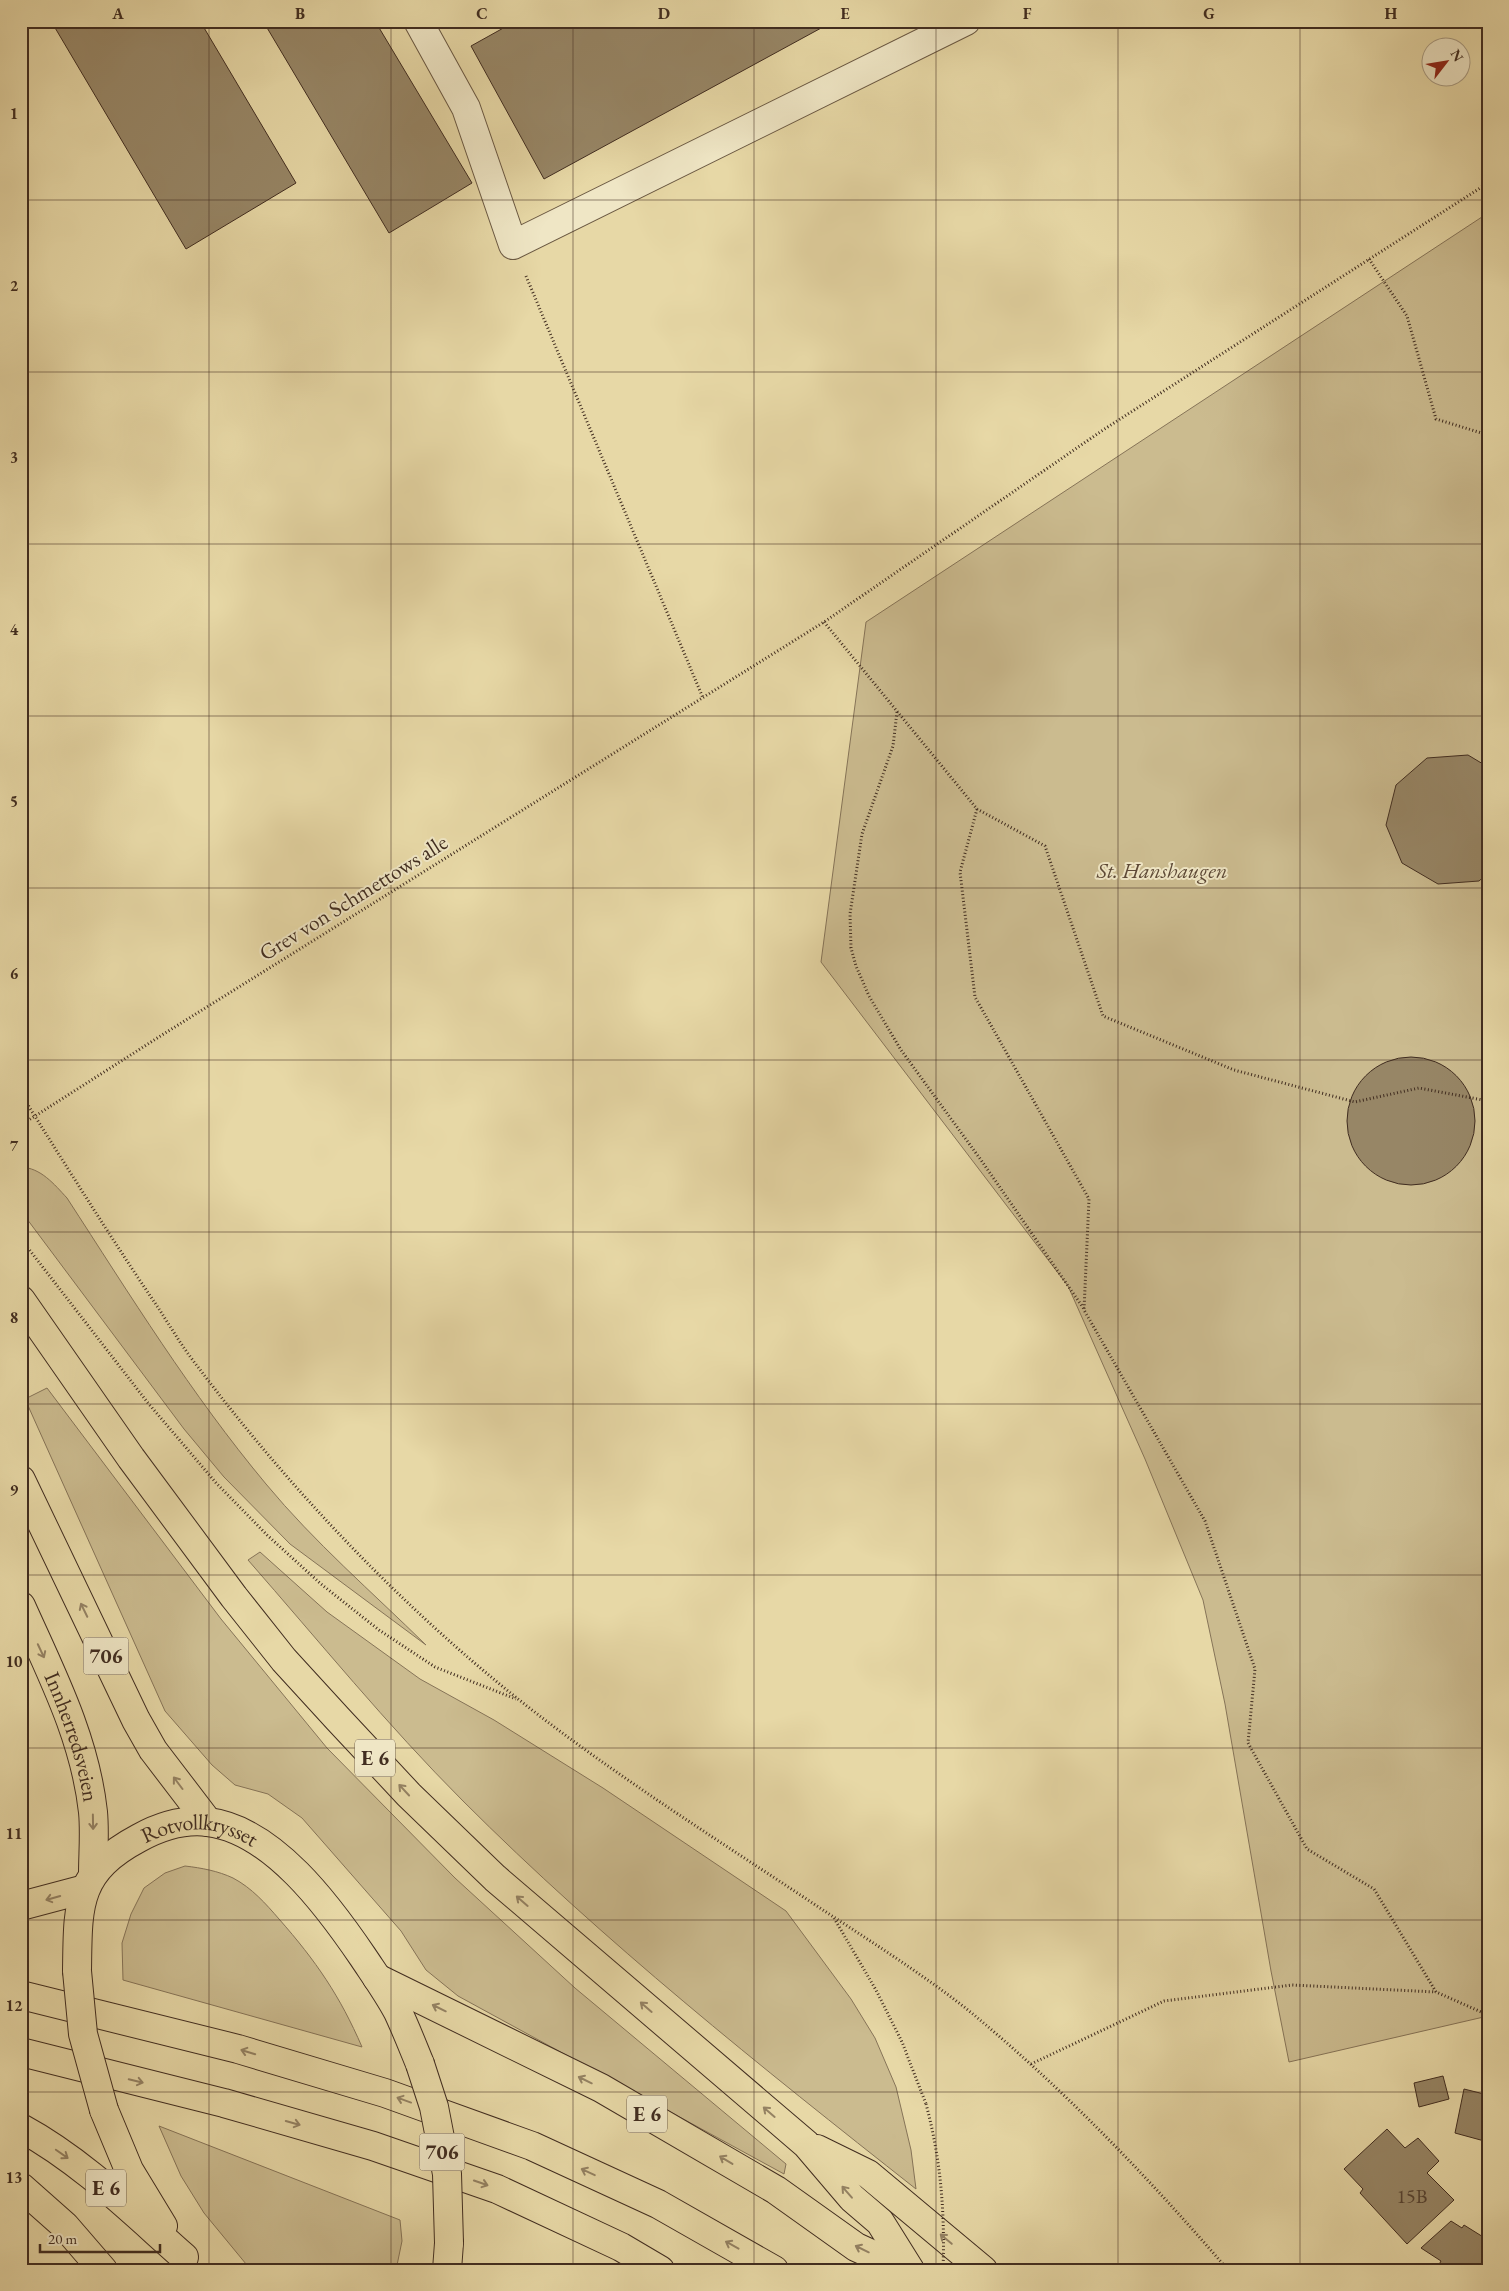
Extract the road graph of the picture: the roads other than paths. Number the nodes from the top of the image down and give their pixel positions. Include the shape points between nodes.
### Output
1 (418, 21) edge
2 (966, 21) edge
3 (21, 1300) edge
4 (21, 1480) edge
5 (21, 1606) edge
6 (208, 1822) junction
7 (89, 1882) junction
8 (21, 1906) edge
9 (377, 1978) junction
10 (21, 1995) edge
11 (21, 2052) edge
12 (21, 2128) edge
13 (806, 2144) junction
14 (21, 2187) edge
15 (190, 2263) edge
16 (103, 2270) edge
17 (447, 2270) edge
18 (660, 2270) edge
19 (774, 2270) edge
20 (906, 2270) edge
21 (910, 2270) edge
22 (983, 2270) edge

1 - 2 lane via 466,108 513,245
13 -> 3 highway, E 6 via 495,1878 409,1795 284,1660 234,1597 136,1465
6 -> 4 highway, 706 via 153,1750 136,1720
5 -> 7 highway, Innherredsveien / 706 via 65,1702 78,1739 93,1813
6 - 7 highway, Rotvollkrysset / 706 via 190,1821 148,1833 111,1855
6 - 9 highway, Rotvollkrysset / 706 via 249,1836 294,1870 332,1913
7 -> 8 highway
7 - 15 highway, 706, bridge via 78,1922 77,1971 83,2034 104,2110 129,2170 150,2207
9 - 17 highway, Rotvollkrysset / 706, bridge via 397,2010 434,2107 446,2174
20 -> 9 highway, E 6 via 856,2247 776,2190 601,2088
19 -> 10 highway via 658,2204 532,2146 385,2093 238,2049
11 -> 18 highway via 224,2103 373,2146 497,2189 621,2247
12 -> 15 highway, E 6 via 112,2192
21 -> 13 highway, E 6 via 880,2222 852,2198
22 -> 13 highway, E 6 via 868,2174
14 - 16 highway, E 6 via 65,2226

